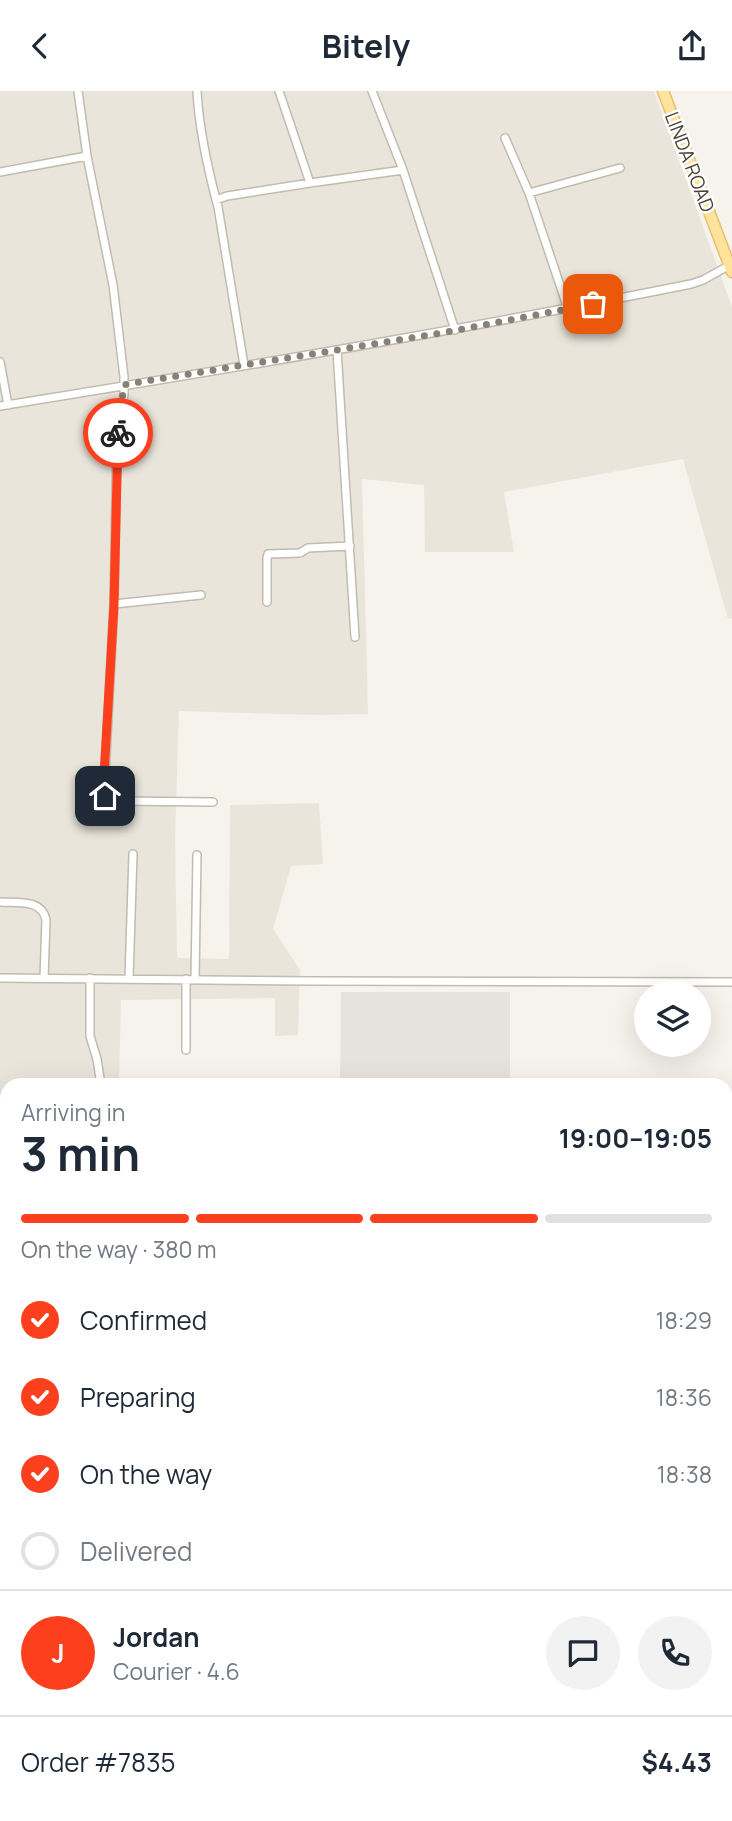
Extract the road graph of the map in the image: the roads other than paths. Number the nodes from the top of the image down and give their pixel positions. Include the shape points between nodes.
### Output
1 (78, 91) edge
2 (197, 91) edge
3 (279, 91) edge
4 (372, 91) edge
5 (663, 91) edge
6 (505, 138) dead end
7 (87, 156) junction
8 (620, 168) dead end
9 (403, 170) junction
10 (0, 171) edge
11 (310, 183) junction
12 (529, 193) junction
13 (216, 200) junction
14 (731, 268) edge
15 (568, 309) junction
16 (455, 330) junction
17 (337, 350) junction
18 (0, 362) edge
19 (244, 365) junction
20 (124, 385) junction
21 (4, 406) edge
22 (350, 546) junction
23 (201, 595) dead end
24 (267, 602) dead end
25 (114, 604) junction
26 (355, 637) dead end
27 (213, 802) dead end
28 (133, 854) dead end
29 (197, 855) dead end
30 (0, 902) edge
31 (0, 978) edge
32 (44, 978) junction
33 (90, 978) junction
34 (129, 978) junction
35 (186, 979) junction
36 (195, 979) junction
37 (732, 982) edge
38 (186, 1050) dead end
39 (100, 1078) edge

1 - 7 street
2 - 13 street
3 - 11 street
4 - 9 street
5 - 14 main road, LINDA ROAD
6 - 12 street
7 - 10 street
7 - 20 street via 113,285
8 - 12 street
9 - 11 street
9 - 16 street
11 - 13 street
12 - 15 street
13 - 19 street
14 - 15 street via 691,284
15 - 16 street
16 - 17 street
17 - 19 street
17 - 22 street
18 - 21 street
19 - 20 street
20 - 21 street
20 - 25 street via 117,438
22 - 24 street via 268,554
22 - 26 street
23 - 25 street
25 - 27 street via 103,793 115,801
28 - 34 street
29 - 36 street
30 - 32 street via 29,903 45,913
31 - 32 street
32 - 33 street
33 - 34 street
33 - 39 street via 90,1036
34 - 35 street
35 - 36 street
35 - 38 street
36 - 37 street

